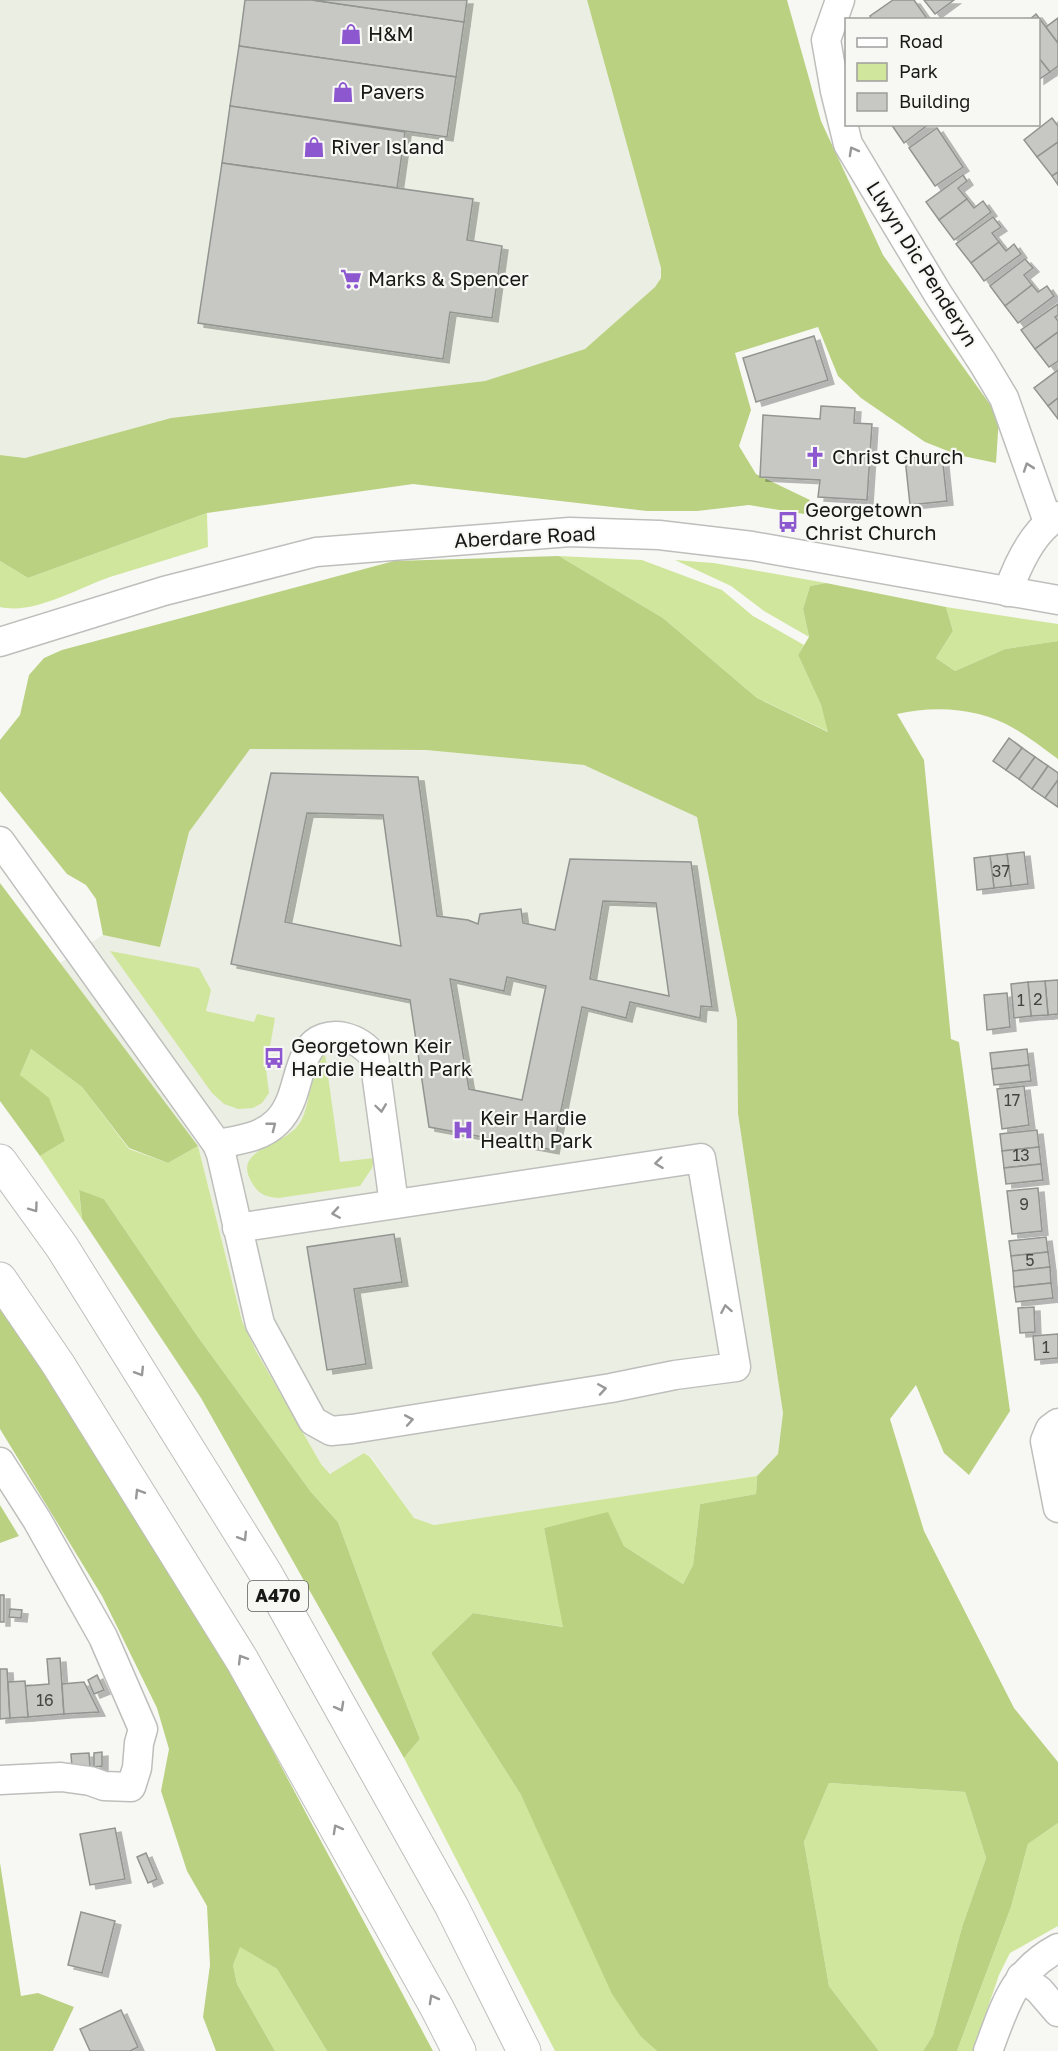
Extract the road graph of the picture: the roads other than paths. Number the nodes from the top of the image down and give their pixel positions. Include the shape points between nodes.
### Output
1 (840, 0) edge
2 (1053, 519) edge
3 (1008, 592) junction
4 (1058, 600) edge
5 (0, 642) edge
6 (0, 841) edge
7 (217, 1144) junction
8 (0, 1161) edge
9 (394, 1204) junction
10 (237, 1228) junction
11 (0, 1279) edge
12 (1058, 1423) edge
13 (0, 1462) edge
14 (1058, 1508) edge
15 (0, 1780) edge
16 (1058, 1948) edge
17 (1022, 1977) junction
18 (1058, 2012) edge
19 (459, 2051) edge
20 (524, 2051) edge
21 (988, 2051) edge

2 -> 1 street, Llwyn Dic Penderyn via 1004,398 848,144 826,40
2 - 3 street via 1018,564
3 - 4 street, Aberdare Road
3 - 5 street, Aberdare Road via 752,546 659,535 570,532 316,552 164,591
6 - 7 street
7 -> 9 street via 247,1139 271,1128 286,1111 307,1051 321,1038 342,1036 368,1048 374,1057
7 - 10 street
8 -> 20 highway, A470 via 62,1247 266,1574 452,1907
9 -> 10 street
10 -> 9 street via 260,1324 313,1420 331,1431 736,1367 700,1158
19 -> 11 highway via 242,1660 58,1364
12 - 14 street via 1045,1441
13 - 15 street via 103,1637 143,1729 131,1787 61,1777
16 - 17 street via 1032,1965
17 - 18 street
17 - 21 street via 1011,1991

